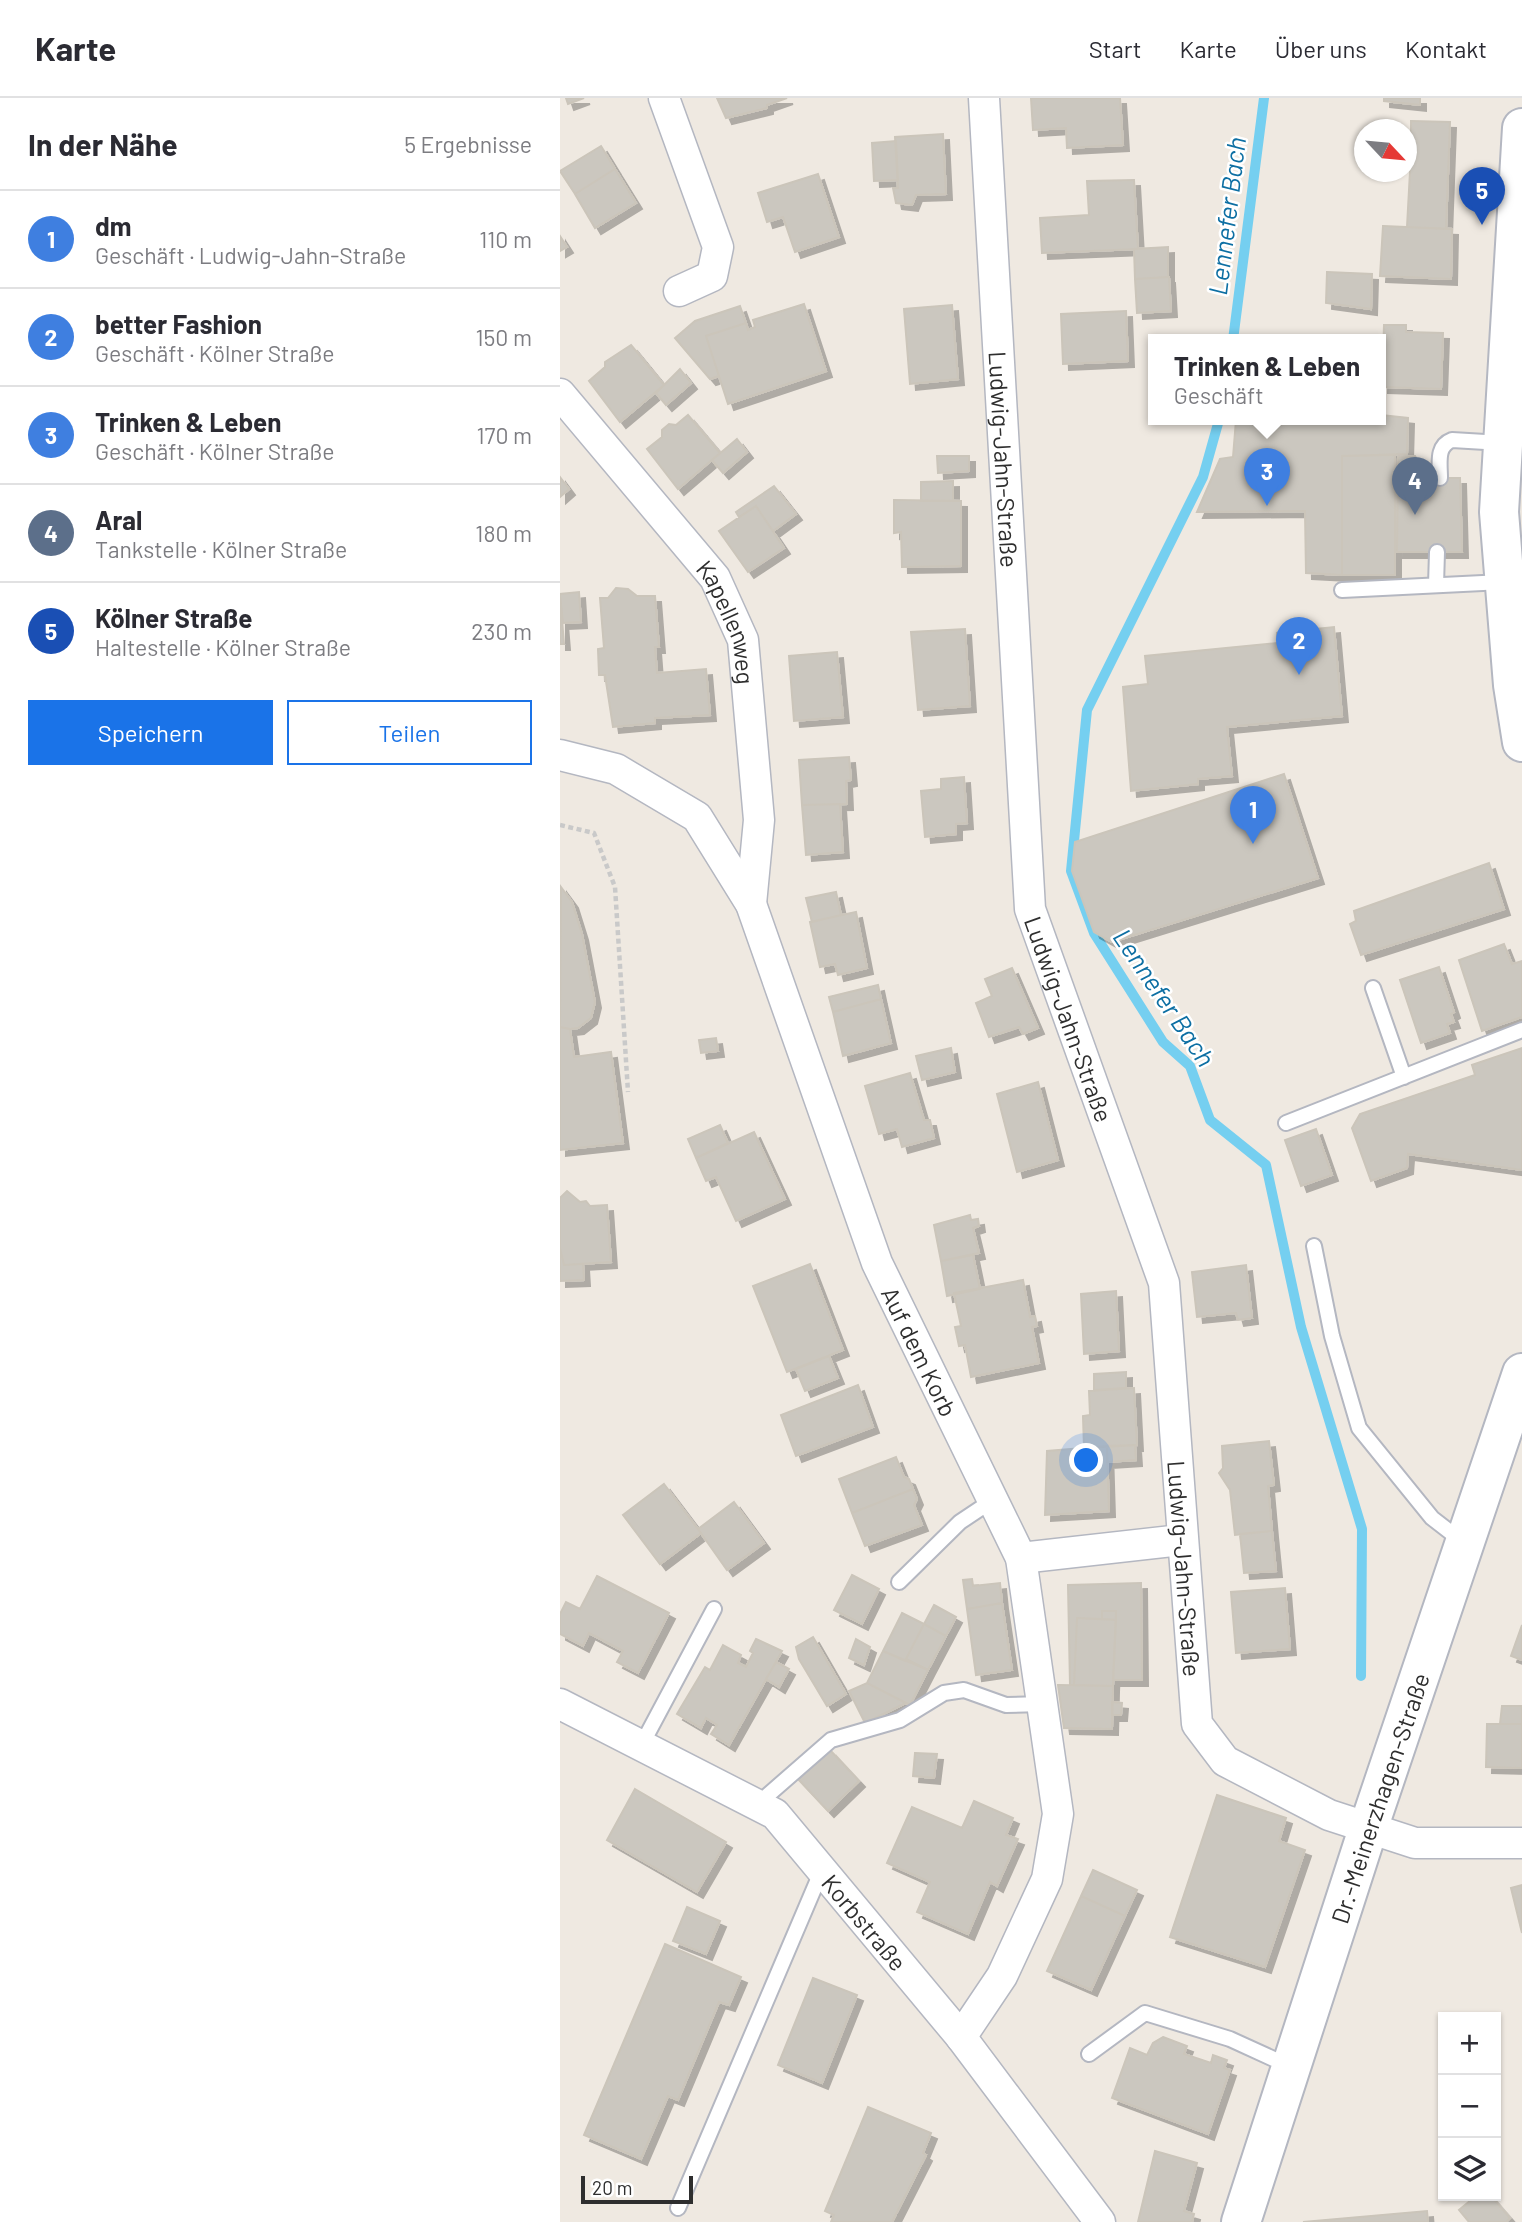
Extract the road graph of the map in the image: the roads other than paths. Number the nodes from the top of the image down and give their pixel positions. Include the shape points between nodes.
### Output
1 (664, 98) edge
2 (984, 98) edge
3 (1522, 128) edge
4 (678, 291) dead end
5 (560, 394) edge
6 (1503, 443) junction
7 (1440, 478) dead end
8 (1437, 552) dead end
9 (1505, 582) junction
10 (1436, 585) junction
11 (1342, 590) dead end
12 (1522, 742) edge
13 (560, 755) edge
14 (751, 904) junction
15 (1373, 988) dead end
16 (1522, 1030) edge
17 (1404, 1077) junction
18 (1286, 1123) dead end
19 (1314, 1246) dead end
20 (1522, 1373) edge
21 (993, 1500) junction
22 (1181, 1540) junction
23 (1464, 1543) junction
24 (1021, 1558) junction
25 (899, 1582) dead end
26 (714, 1609) dead end
27 (560, 1704) edge
28 (1042, 1704) junction
29 (641, 1746) junction
30 (761, 1807) junction
31 (1368, 1829) junction
32 (1522, 1843) edge
33 (822, 1870) junction
34 (961, 2037) junction
35 (1089, 2054) dead end
36 (1291, 2068) junction
37 (678, 2208) dead end
38 (1100, 2222) edge
39 (1241, 2222) edge

1 - 4 street via 718,247 712,276
2 - 22 street, Ludwig-Jahn-Straße via 1030,909 1164,1283
3 - 6 main road
5 - 14 street, Kapellenweg via 715,578 743,640 759,820
6 - 7 lane via 1444,443
6 - 9 main road via 1499,512
8 - 10 lane
9 - 10 lane
9 - 12 main road
10 - 11 lane
13 - 14 street, Auf dem Korb via 616,769 697,817
14 - 21 street, Auf dem Korb via 877,1263
15 - 17 lane
16 - 17 lane
17 - 18 lane
19 - 23 lane via 1332,1336 1359,1429 1432,1518
20 - 23 main road, Dr.-Meinerzhagen-Straße
21 - 24 street, Auf dem Korb
21 - 25 lane via 960,1522
22 - 24 street
22 - 31 street, Ludwig-Jahn-Straße via 1197,1724 1225,1761 1329,1815
23 - 31 main road, Dr.-Meinerzhagen-Straße
24 - 28 street, Auf dem Korb
26 - 29 lane
27 - 29 street, Korbstraße
28 - 30 lane via 1006,1705 964,1690 944,1693 900,1720 831,1740 768,1795
28 - 34 street, Auf dem Korb via 1058,1814 1047,1880 1002,1976
29 - 30 street, Korbstraße
30 - 33 street, Korbstraße via 775,1814
31 - 32 street, Ludwig-Jahn-Straße via 1415,1843
31 - 36 main road, Dr.-Meinerzhagen-Straße
33 - 34 street, Korbstraße
33 - 37 lane
34 - 38 street, Korbstraße
35 - 36 lane via 1145,2014 1230,2039
36 - 39 main road, Dr.-Meinerzhagen-Straße

